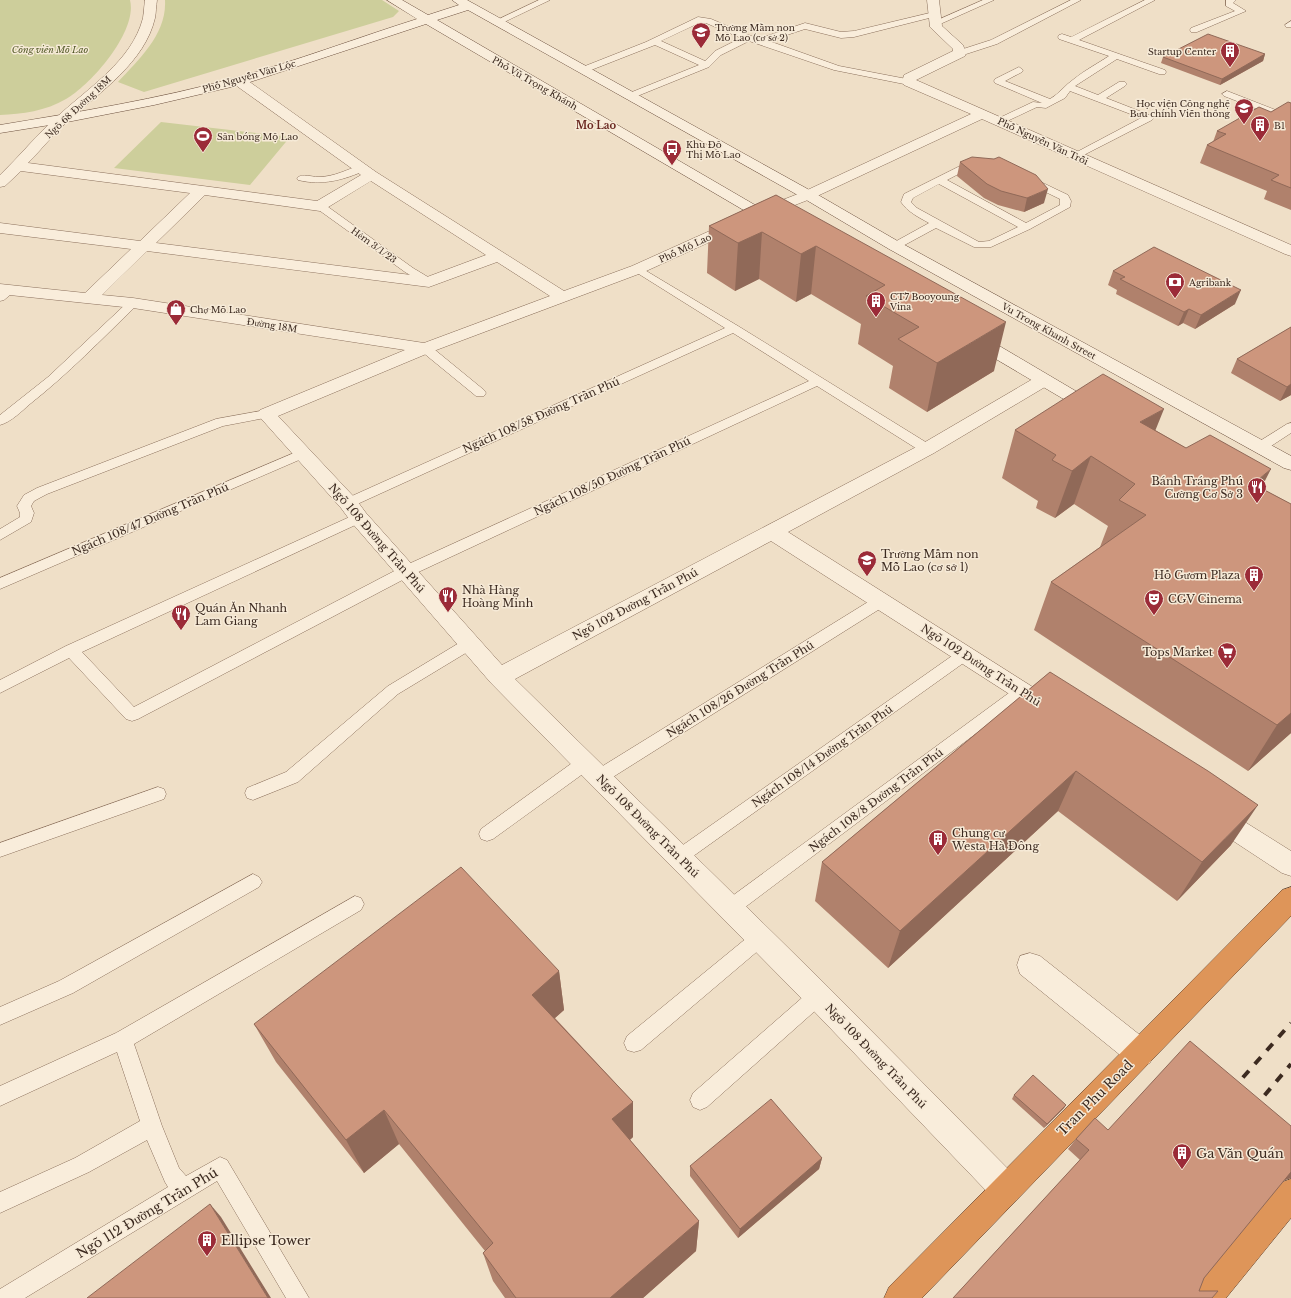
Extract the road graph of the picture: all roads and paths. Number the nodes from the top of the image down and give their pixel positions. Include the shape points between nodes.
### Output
1 (151, 0) edge
2 (393, 0) edge
3 (546, 0) edge
4 (932, 0) edge
5 (990, 0) edge
6 (1076, 0) edge
7 (1151, 0) edge
8 (1232, 0) edge
9 (463, 3) edge
10 (934, 18) junction
11 (427, 20) junction
12 (497, 22) junction
13 (1194, 30) dead end
14 (1062, 37) dead end
15 (748, 38) junction
16 (1072, 40) junction
17 (654, 41) junction
18 (761, 41) junction
19 (960, 53) junction
20 (1116, 56) junction
21 (706, 64) junction
22 (583, 70) junction
23 (1019, 70) dead end
24 (1162, 72) dead end
25 (238, 81) junction
26 (909, 82) junction
27 (1122, 84) dead end
28 (1069, 87) junction
29 (1227, 94) dead end
30 (630, 96) junction
31 (1099, 98) junction
32 (1050, 102) junction
33 (983, 114) junction
34 (62, 119) junction
35 (1291, 119) edge
36 (1000, 121) junction
37 (0, 129) edge
38 (1076, 156) junction
39 (18, 166) junction
40 (367, 171) junction
41 (302, 178) dead end
42 (939, 180) junction
43 (0, 183) edge
44 (201, 191) junction
45 (808, 195) junction
46 (320, 206) junction
47 (759, 214) junction
48 (937, 223) junction
49 (1026, 227) junction
50 (0, 228) edge
51 (786, 230) edge
52 (895, 246) junction
53 (143, 247) junction
54 (1291, 251) edge
55 (497, 256) junction
56 (638, 269) junction
57 (429, 282) junction
58 (3, 292) edge
59 (563, 297) junction
60 (89, 298) junction
61 (133, 303) junction
62 (734, 328) junction
63 (956, 328) edge
64 (425, 348) junction
65 (1044, 380) junction
66 (818, 381) junction
67 (480, 393) dead end
68 (266, 414) junction
69 (1113, 420) edge
70 (0, 421) edge
71 (1291, 427) edge
72 (1260, 447) junction
73 (927, 449) junction
74 (301, 454) junction
75 (1291, 464) edge
76 (354, 510) junction
77 (771, 531) junction
78 (0, 535) edge
79 (407, 571) junction
80 (0, 584) edge
81 (881, 601) junction
82 (469, 644) junction
83 (70, 650) junction
84 (964, 655) junction
85 (499, 677) junction
86 (0, 686) edge
87 (1022, 691) junction
88 (1068, 721) edge
89 (592, 770) junction
90 (253, 793) dead end
91 (158, 794) dead end
92 (1199, 806) edge
93 (487, 834) dead end
94 (0, 850) edge
95 (679, 857) junction
96 (1291, 865) edge
97 (253, 882) dead end
98 (1291, 898) edge
99 (355, 904) dead end
100 (730, 908) junction
101 (760, 938) junction
102 (1030, 965) dead end
103 (818, 996) junction
104 (0, 1016) edge
105 (123, 1040) junction
106 (634, 1043) dead end
107 (1140, 1053) junction
108 (0, 1096) edge
109 (700, 1100) dead end
110 (152, 1126) junction
111 (1006, 1189) junction
112 (183, 1190) junction
113 (1291, 1194) edge
114 (0, 1203) edge
115 (5, 1298) edge
116 (298, 1298) edge
117 (900, 1298) edge
118 (1205, 1298) edge

1 - 34 street, Ngõ 68 Đường 18M via 150,16 145,31 127,58 102,86
2 - 11 street, Phố Vũ Trọng Khánh
3 - 12 lane
4 - 10 street
5 - 10 lane
6 - 19 lane via 994,42
7 - 16 lane
8 - 13 lane via 1229,4 1242,11
9 - 11 street, Phố Nguyễn Văn Lộc
9 - 12 street
10 - 18 lane via 841,35 805,26
10 - 19 street via 936,27 959,48
11 - 25 street, Phố Nguyễn Văn Lộc
11 - 47 street, Phố Vũ Trọng Khánh
12 - 22 street
14 - 16 lane
15 - 17 lane via 698,20
15 - 18 lane
15 - 21 lane via 718,53
16 - 20 lane
17 - 21 lane
17 - 22 lane
18 - 26 lane via 837,68
19 - 26 street via 908,78
20 - 24 lane
20 - 28 lane
21 - 30 lane
22 - 30 street
23 - 32 lane via 998,81
25 - 34 street, Phố Nguyễn Văn Lộc
25 - 40 street
26 - 33 street, Phố Nguyễn Văn Trỗi
27 - 31 lane
28 - 31 lane
28 - 32 lane via 1062,96
29 - 35 lane
30 - 45 street
31 - 38 lane via 1149,118
32 - 36 lane via 1042,106 1036,104
33 - 36 street, Phố Nguyễn Văn Trỗi
33 - 45 street, Phố Mộ Lao
34 - 37 street, Phố Nguyễn Văn Lộc
34 - 39 street, Ngõ 68 Đường 18M
36 - 38 street, Phố Nguyễn Văn Trỗi
38 - 54 street, Phố Nguyễn Văn Trỗi
39 - 43 street, Ngõ 68 Đường 18M
39 - 44 street
40 - 41 lane via 334,179
40 - 46 street
40 - 55 street
42 - 48 lane via 908,196 906,202 913,210
42 - 49 lane
42 - 49 lane via 971,164 994,163 1064,197 1065,207
44 - 46 street
44 - 53 street
45 - 47 street, Phố Mộ Lao
45 - 52 street, Vu Trong Khanh Street
46 - 57 lane, Hẻm 3/1/23
47 - 51 street
47 - 56 street, Phố Mộ Lao
48 - 49 lane via 978,245 992,244
48 - 52 lane
50 - 53 street
52 - 72 street, Vu Trong Khanh Street
53 - 57 street
53 - 60 street
55 - 57 street
55 - 59 street
56 - 59 street, Phố Mộ Lao
56 - 62 lane
58 - 60 street, Đường 18M
59 - 64 street, Phố Mộ Lao
60 - 61 street, Đường 18M
61 - 64 street, Đường 18M
61 - 70 lane via 51,381
62 - 66 lane
62 - 76 lane, Ngách 108/58 Đường Trần Phú
63 - 65 street
64 - 67 lane
64 - 68 street, Phố Mộ Lao
65 - 69 street
65 - 73 street, Ngõ 102 Đường Trần Phú
66 - 73 lane
66 - 79 lane, Ngách 108/50 Đường Trần Phú
68 - 74 street, Ngõ 108 Đường Trần Phú
68 - 78 lane via 220,422 42,491 29,498 24,506 26,519
71 - 72 lane
72 - 75 street, Vu Trong Khanh Street
73 - 77 street, Ngõ 102 Đường Trần Phú
74 - 76 street, Ngõ 108 Đường Trần Phú
74 - 80 lane, Ngách 108/47 Đường Trần Phú
76 - 79 street, Ngõ 108 Đường Trần Phú
76 - 83 lane, Ngách 108/58 Đường Trần Phú
77 - 81 street, Ngõ 102 Đường Trần Phú
77 - 85 street, Ngõ 102 Đường Trần Phú
79 - 82 street, Ngõ 108 Đường Trần Phú
79 - 83 lane, Ngách 108/50 Đường Trần Phú via 132,715
81 - 84 street, Ngõ 102 Đường Trần Phú
81 - 89 lane, Ngách 108/26 Đường Trần Phú
82 - 85 street, Ngõ 108 Đường Trần Phú
82 - 90 lane via 393,690 292,777
83 - 86 lane, Ngách 108/58 Đường Trần Phú
84 - 87 street, Ngõ 102 Đường Trần Phú
84 - 95 lane, Ngách 108/14 Đường Trần Phú
85 - 89 street, Ngõ 108 Đường Trần Phú
87 - 88 street, Ngõ 102 Đường Trần Phú
87 - 100 lane, Ngách 108/8 Đường Trần Phú
89 - 93 lane, Ngách 108/26 Đường Trần Phú
89 - 95 street, Ngõ 108 Đường Trần Phú
91 - 94 lane
92 - 96 street
95 - 100 street, Ngõ 108 Đường Trần Phú
97 - 104 lane via 66,987
98 - 107 highway, Tran Phu Road
99 - 105 lane
100 - 101 street, Ngõ 108 Đường Trần Phú
101 - 103 street, Ngõ 108 Đường Trần Phú
101 - 106 lane
102 - 107 street
103 - 109 lane
103 - 111 street, Ngõ 108 Đường Trần Phú
105 - 108 lane
105 - 110 lane
107 - 111 highway, Tran Phu Road
110 - 112 lane via 172,1175
110 - 114 lane via 82,1165
111 - 117 highway, Tran Phu Road
112 - 115 lane, Ngõ 112 Đường Trần Phú
112 - 116 lane, Ngõ 112 Đường Trần Phú via 220,1167
113 - 118 highway

